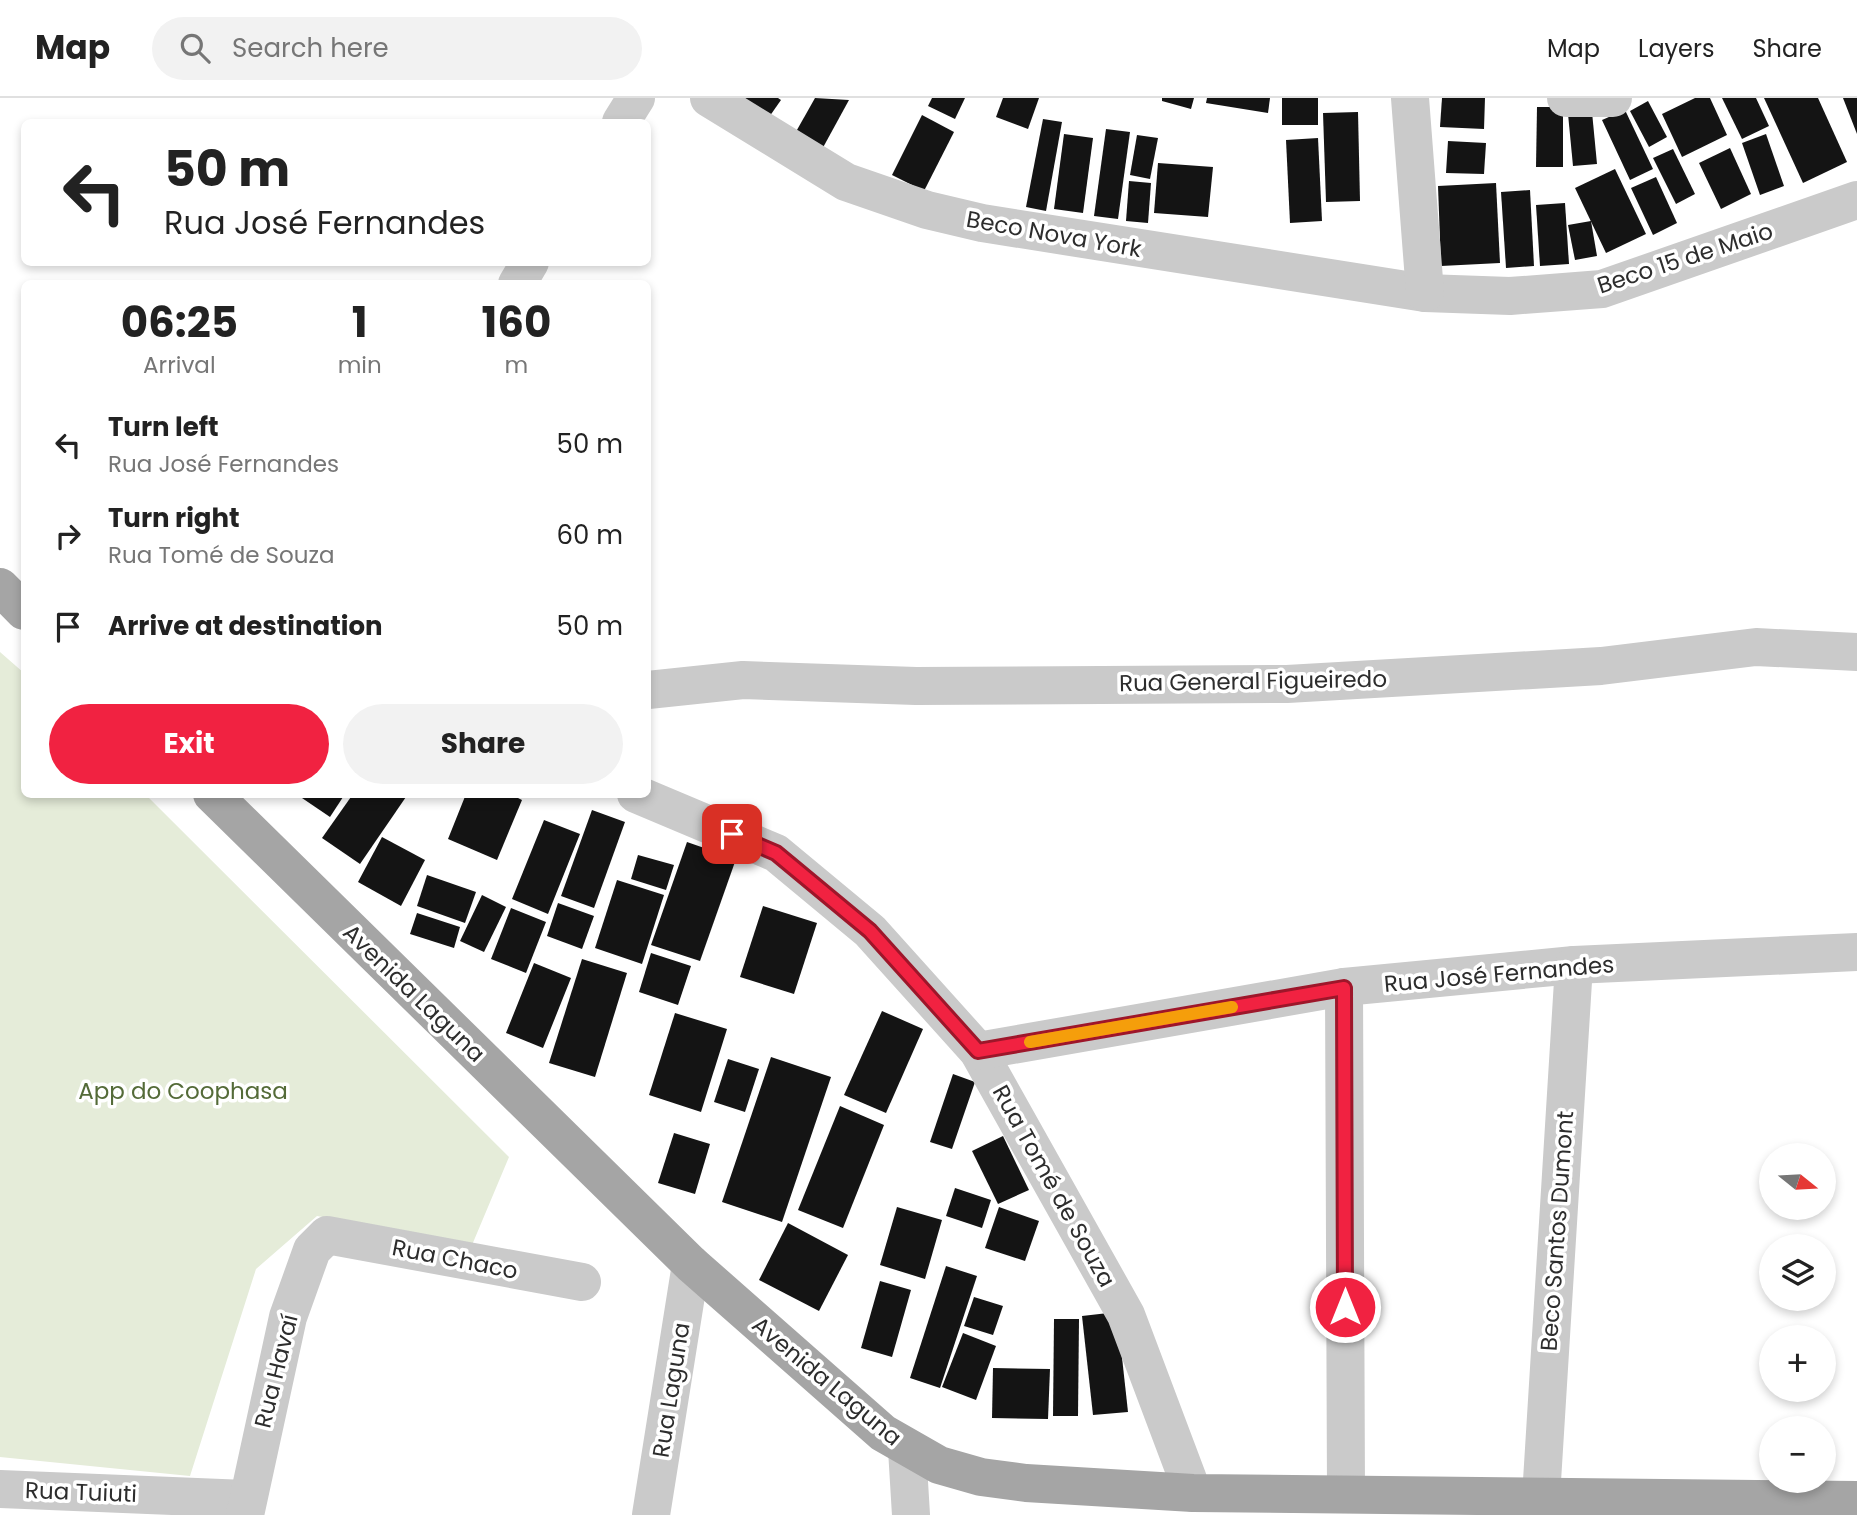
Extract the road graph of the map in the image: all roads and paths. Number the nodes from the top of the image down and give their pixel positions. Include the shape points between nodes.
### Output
1 (636, 98) edge
2 (709, 98) edge
3 (1410, 98) edge
4 (1566, 98) edge
5 (1613, 98) edge
6 (623, 119) edge
7 (1857, 200) edge
8 (1426, 293) junction
9 (1857, 652) edge
10 (651, 690) edge
11 (216, 798) edge
12 (645, 798) edge
13 (1857, 952) edge
14 (1574, 965) junction
15 (1344, 988) junction
16 (978, 1051) junction
17 (327, 1235) joint
18 (691, 1264) junction
19 (582, 1282) dead end
20 (908, 1449) junction
21 (0, 1489) edge
22 (1193, 1493) junction
23 (1346, 1493) junction
24 (1541, 1497) junction
25 (1857, 1500) edge
26 (245, 1507) edge
27 (651, 1515) edge
28 (911, 1515) edge

1 - 6 street
2 - 8 street, Beco Nova York via 846,182 927,211
3 - 8 street
4 - 5 street
7 - 8 street, Beco 15 de Maio via 1602,289 1510,296
9 - 10 street, Rua General Figueiredo via 1756,647 1601,666 1287,684 916,686 743,680
11 - 18 main road, Avenida Laguna
12 - 16 street, Rua Tomé de Souza via 776,853 870,931
13 - 14 street, Rua José Fernandes
14 - 15 street, Rua José Fernandes
14 - 24 street, Beco Santos Dumont
15 - 16 street, Rua José Fernandes
15 - 23 street
16 - 22 street, Rua Tomé de Souza via 1126,1315
17 - 19 street, Rua Chaco
17 - 26 street, Rua Havaí via 312,1250 288,1317
18 - 20 main road, Avenida Laguna via 883,1433
18 - 27 street, Rua Laguna
20 - 22 main road, Avenida Laguna via 939,1465 992,1478
20 - 28 street
21 - 26 street, Rua Tuiuti
22 - 23 main road, Avenida Laguna
23 - 24 main road, Avenida Laguna
24 - 25 main road, Avenida Laguna

